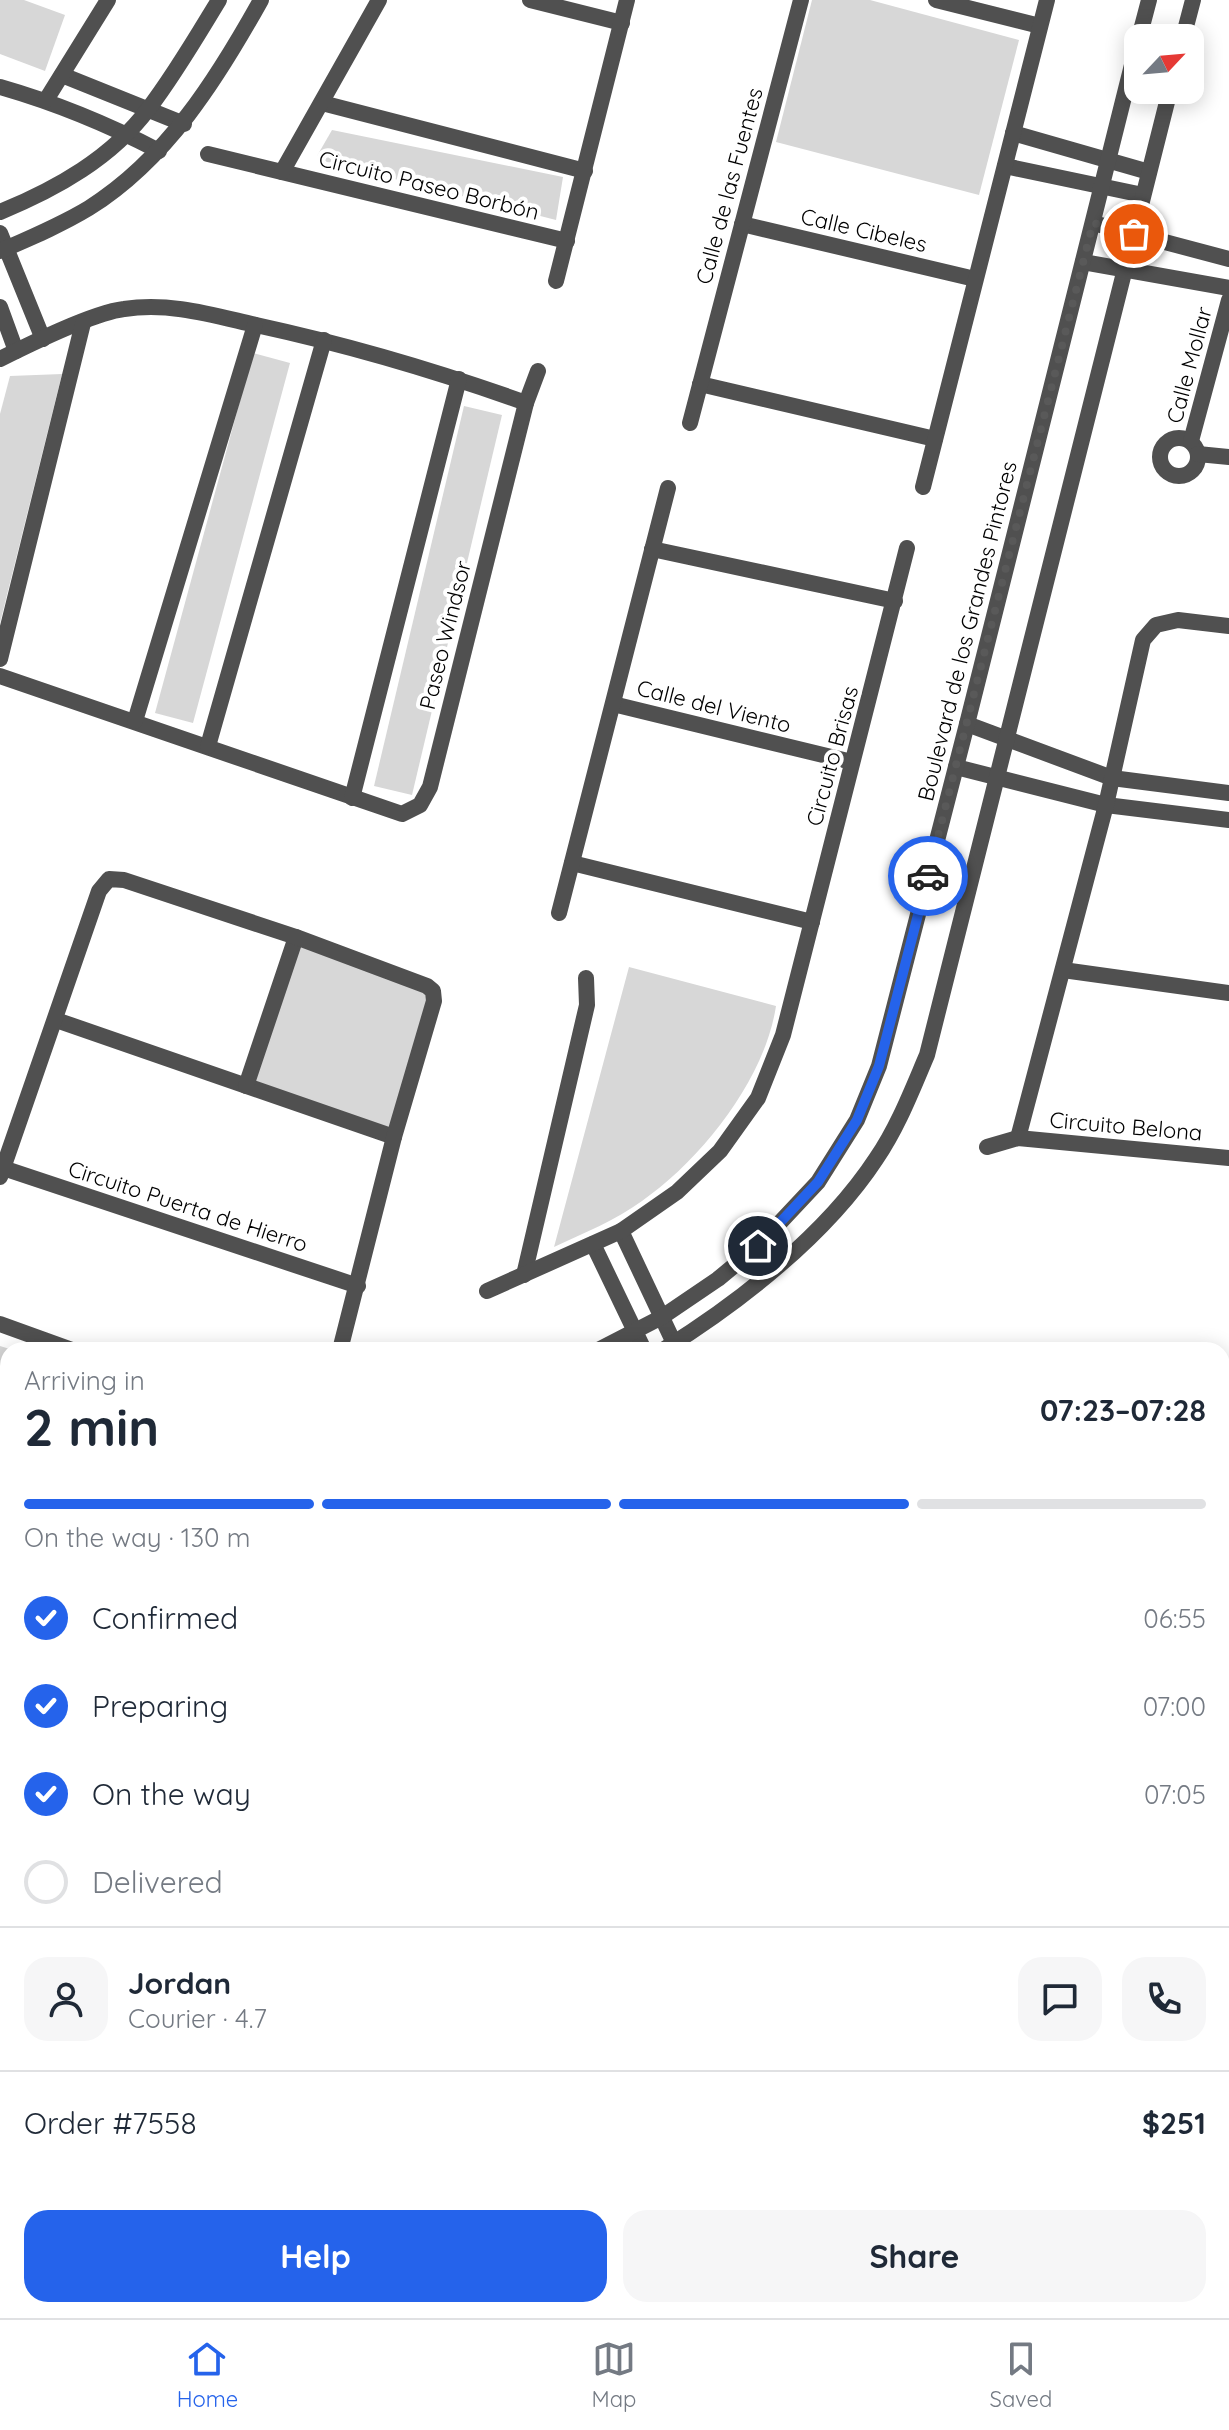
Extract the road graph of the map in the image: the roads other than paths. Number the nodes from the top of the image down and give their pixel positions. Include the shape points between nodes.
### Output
1 (108, 0) edge
2 (219, 0) edge
3 (261, 0) edge
4 (379, 0) edge
5 (530, 0) edge
6 (627, 0) edge
7 (801, 0) edge
8 (936, 0) edge
9 (1047, 0) edge
10 (1149, 0) edge
11 (1193, 0) edge
12 (622, 23) junction
13 (1142, 24) edge
14 (1187, 24) edge
15 (1040, 26) junction
16 (62, 75) junction
17 (0, 87) edge
18 (1124, 96) edge
19 (46, 100) junction
20 (322, 103) junction
21 (1166, 104) edge
22 (148, 110) junction
23 (184, 124) junction
24 (1013, 133) junction
25 (126, 134) junction
26 (159, 151) junction
27 (208, 154) dead end
28 (1108, 160) junction
29 (1005, 166) junction
30 (585, 171) junction
31 (282, 172) junction
32 (1149, 172) junction
33 (1102, 187) junction
34 (1143, 195) junction
35 (0, 212) edge
36 (1093, 223) junction
37 (742, 224) junction
38 (1134, 234) junction
39 (567, 241) junction
40 (2, 244) edge
41 (1229, 259) edge
42 (1083, 262) junction
43 (1126, 269) junction
44 (975, 279) junction
45 (556, 281) dead end
46 (1229, 288) edge
47 (1229, 300) edge
48 (0, 307) edge
49 (83, 323) junction
50 (255, 325) junction
51 (43, 339) junction
52 (324, 340) junction
53 (16, 351) junction
54 (0, 359) edge
55 (538, 371) dead end
56 (459, 379) junction
57 (700, 384) junction
58 (526, 403) junction
59 (690, 423) dead end
60 (935, 439) junction
61 (1229, 457) edge
62 (923, 487) dead end
63 (668, 488) dead end
64 (907, 548) dead end
65 (652, 549) junction
66 (895, 601) junction
67 (1229, 626) edge
68 (0, 659) edge
69 (0, 676) edge
70 (613, 704) junction
71 (135, 721) junction
72 (967, 724) junction
73 (1006, 738) junction
74 (208, 746) junction
75 (852, 762) junction
76 (956, 767) junction
77 (997, 777) junction
78 (1112, 778) junction
79 (1229, 793) edge
80 (352, 798) junction
81 (1106, 805) junction
82 (1229, 820) edge
83 (572, 863) junction
84 (559, 913) dead end
85 (812, 922) junction
86 (296, 937) junction
87 (1063, 970) junction
88 (586, 978) dead end
89 (1229, 993) edge
90 (56, 1020) junction
91 (246, 1086) junction
92 (394, 1137) junction
93 (1018, 1138) junction
94 (987, 1147) dead end
95 (1229, 1158) edge
96 (2, 1172) edge
97 (621, 1231) junction
98 (593, 1244) junction
99 (524, 1275) junction
100 (358, 1286) junction
101 (487, 1291) dead end
102 (662, 1317) junction
103 (0, 1324) edge
104 (635, 1332) junction
105 (50, 1342) edge
106 (342, 1342) edge
107 (614, 1342) edge
108 (640, 1342) edge
109 (668, 1342) edge
110 (674, 1342) edge

1 - 16 street
2 - 22 street
3 - 23 street
4 - 20 street, Circuito Paseo Borbón
5 - 12 street
6 - 12 street
7 - 37 street, Calle de las Fuentes
8 - 15 street
9 - 15 street
10 - 13 street, Boulevard de los Grandes Pintores
11 - 14 street
12 - 30 street
15 - 24 street
16 - 19 street
16 - 22 street
17 - 19 street
18 - 28 street, Boulevard de los Grandes Pintores
19 - 25 street
20 - 30 street
20 - 31 street, Circuito Paseo Borbón
21 - 32 street
22 - 23 street
22 - 25 street
23 - 26 street
24 - 28 street
24 - 29 street
25 - 26 street
25 - 35 street via 74,175
26 - 40 street via 89,208
27 - 31 street, Circuito Paseo Borbón
28 - 32 street
28 - 33 street, Boulevard de los Grandes Pintores
29 - 33 street
29 - 44 street
30 - 39 street
31 - 39 street, Circuito Paseo Borbón
32 - 34 street
33 - 34 street
33 - 36 street, Boulevard de los Grandes Pintores
34 - 38 street
36 - 38 street
36 - 42 street, Boulevard de los Grandes Pintores
37 - 44 street, Calle Cibeles
37 - 57 street, Calle de las Fuentes
38 - 41 street
38 - 43 street
39 - 45 street
40 - 51 street
42 - 43 street
42 - 72 street, Boulevard de los Grandes Pintores
43 - 46 street
43 - 73 street
44 - 60 street
47 - 61 street, Calle Mollar via 1195,448
48 - 53 street
49 - 50 street via 120,309 156,306
49 - 51 street
49 - 68 street
50 - 52 street
50 - 71 street
51 - 53 street
52 - 56 street
52 - 74 street
53 - 54 street
55 - 58 street, Paseo Windsor
56 - 58 street
56 - 80 street
57 - 59 street, Calle de las Fuentes
57 - 60 street
58 - 80 street, Paseo Windsor via 430,787 420,805 402,814
60 - 62 street
63 - 65 street
64 - 66 street, Circuito Brisas
65 - 66 street
65 - 70 street
66 - 75 street, Circuito Brisas
67 - 78 street, Circuito Belona via 1178,620 1156,625 1143,640
69 - 71 street, Paseo Windsor
70 - 75 street, Calle del Viento
70 - 83 street
71 - 74 street, Paseo Windsor
72 - 73 street
72 - 76 street, Boulevard de los Grandes Pintores
73 - 77 street
73 - 78 street
74 - 80 street, Paseo Windsor
75 - 85 street, Circuito Brisas
76 - 77 street
76 - 102 street, Boulevard de los Grandes Pintores via 879,1066 857,1120 791,1214 728,1271
77 - 81 street
77 - 110 street via 927,1055 877,1159 816,1231
78 - 79 street
78 - 81 street, Circuito Belona
81 - 82 street
81 - 87 street, Circuito Belona
83 - 84 street
83 - 85 street
85 - 97 street, Circuito Brisas via 783,1035 758,1098 720,1151 677,1192
86 - 90 street, Circuito Puerta de Hierro via 109,879 99,891
86 - 91 street
86 - 92 street, Circuito Puerta de Hierro via 433,991
87 - 89 street
87 - 93 street, Circuito Belona
88 - 99 street via 587,1005
90 - 91 street
90 - 96 street, Circuito Puerta de Hierro
91 - 92 street
92 - 100 street, Circuito Puerta de Hierro
93 - 94 street, Circuito Belona
93 - 95 street, Circuito Belona
96 - 100 street, Circuito Puerta de Hierro
97 - 98 street, Circuito Brisas
97 - 102 street
98 - 99 street, Circuito Brisas
98 - 104 street
99 - 101 street, Circuito Brisas
100 - 106 street, Circuito Puerta de Hierro
102 - 104 street, Boulevard de los Grandes Pintores
102 - 109 street
103 - 105 street
104 - 107 street, Boulevard de los Grandes Pintores
104 - 108 street

